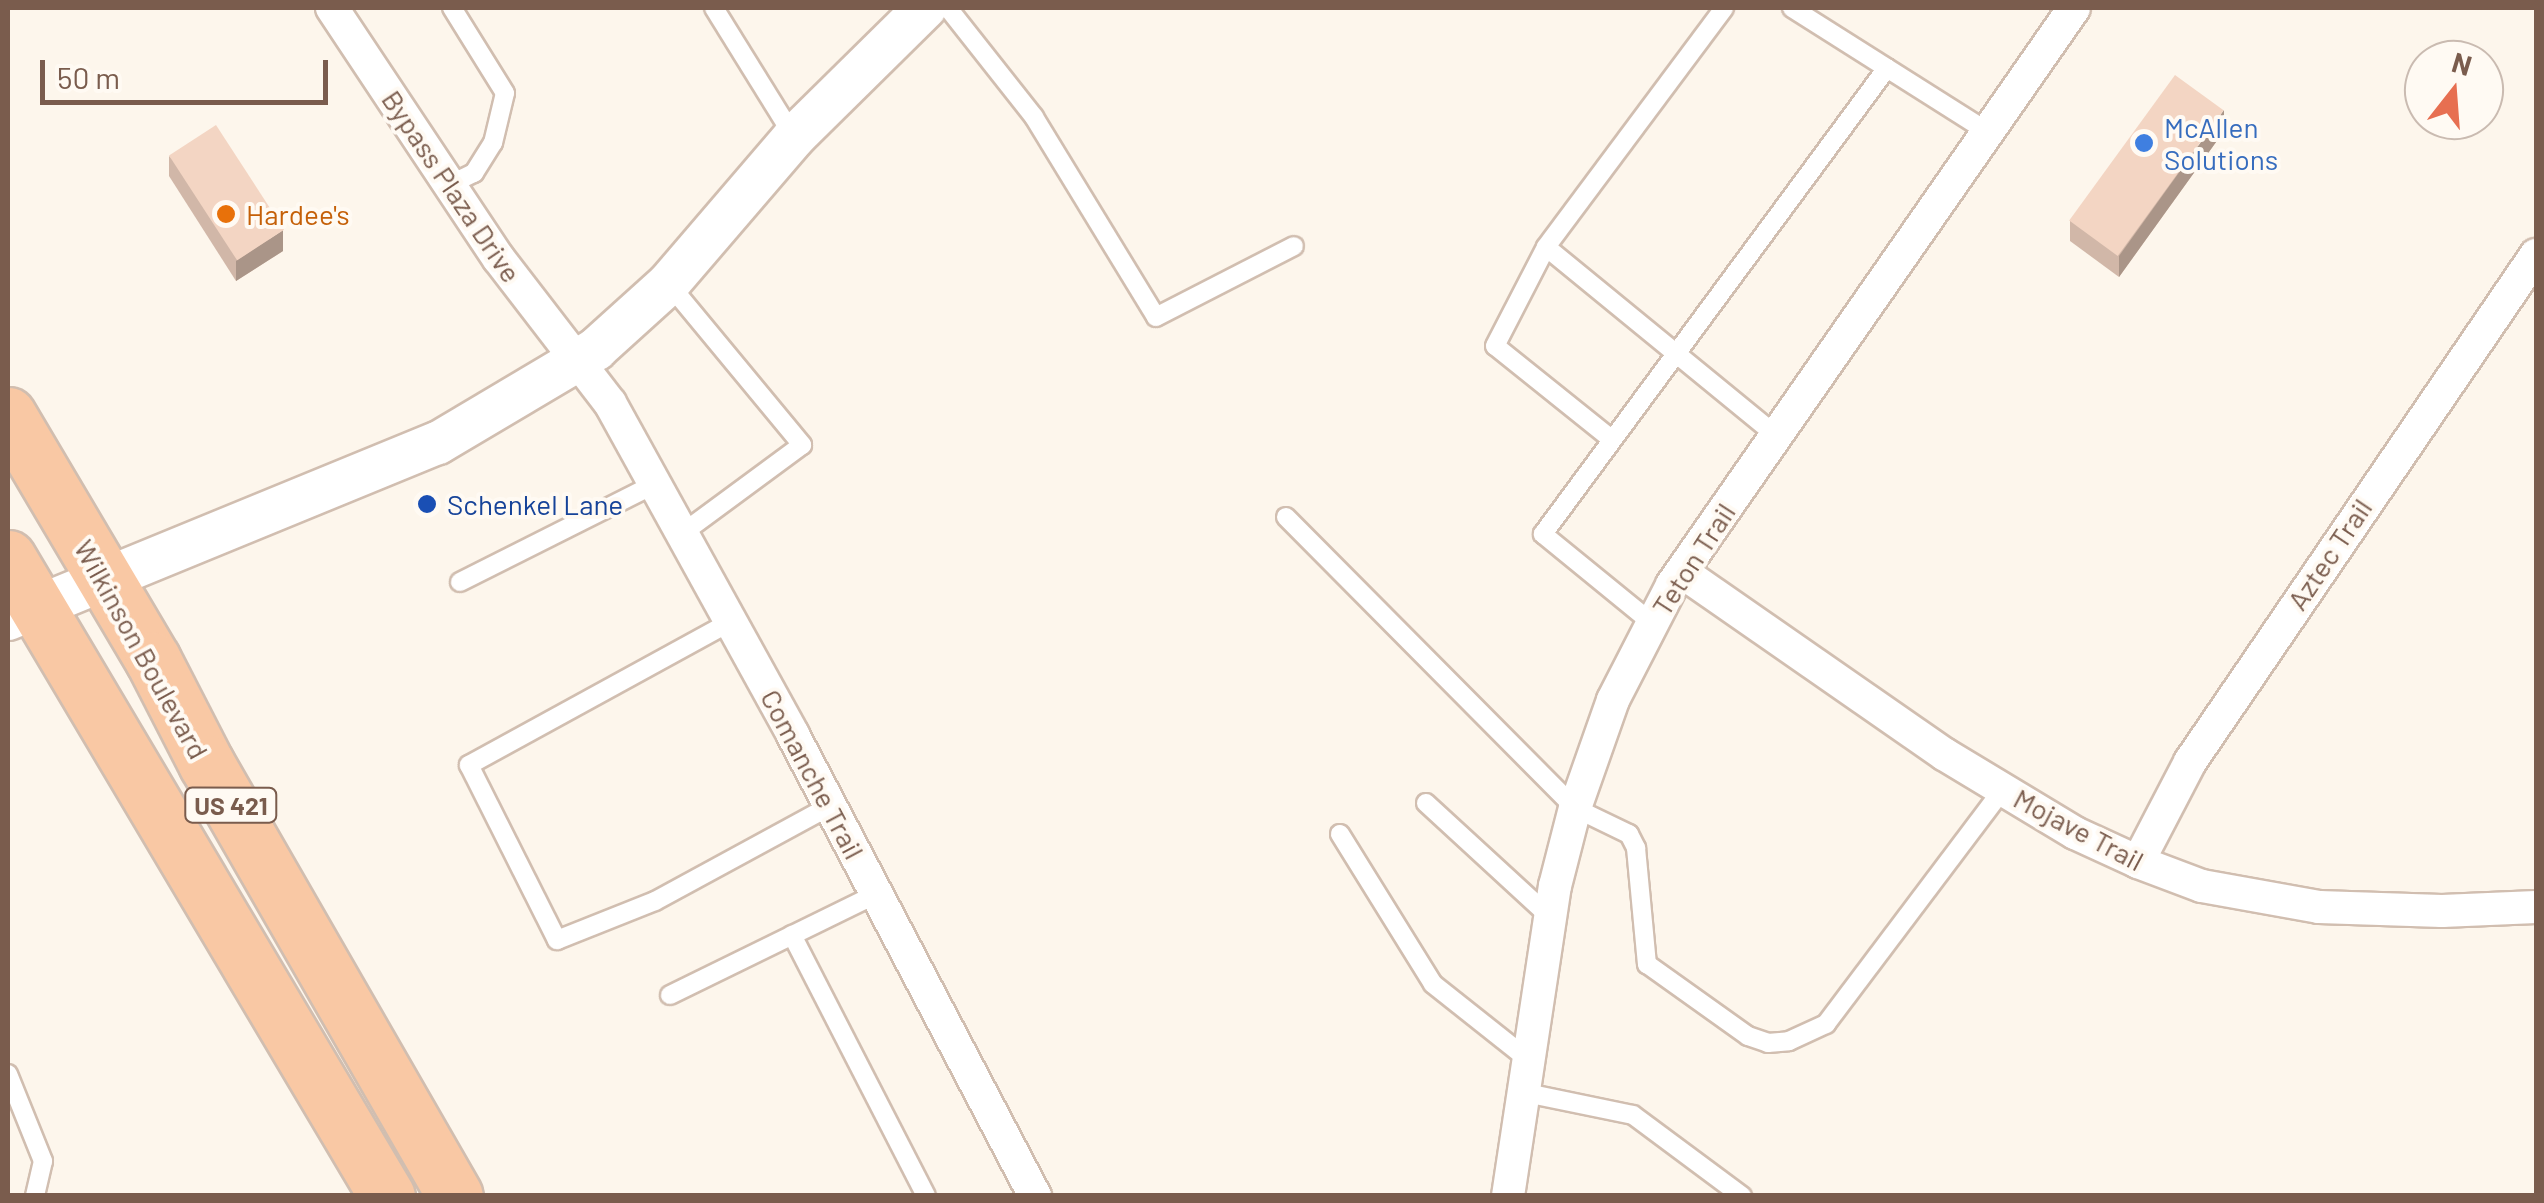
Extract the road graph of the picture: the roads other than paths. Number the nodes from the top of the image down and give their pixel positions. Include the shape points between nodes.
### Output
1 (332, 8) edge
2 (452, 8) edge
3 (714, 8) edge
4 (925, 8) edge
5 (948, 8) edge
6 (1724, 8) edge
7 (1792, 8) edge
8 (2074, 8) edge
9 (1888, 68) junction
10 (1988, 132) junction
11 (794, 138) junction
12 (449, 185) junction
13 (1294, 246) dead end
14 (1546, 247) junction
15 (2536, 255) edge
16 (669, 283) junction
17 (1673, 354) junction
18 (578, 361) junction
19 (8, 415) edge
20 (1776, 436) junction
21 (1610, 438) junction
22 (656, 484) junction
23 (1286, 517) dead end
24 (684, 532) junction
25 (8, 558) edge
26 (1682, 572) junction
27 (103, 578) junction
28 (460, 582) dead end
29 (22, 613) edge
30 (732, 621) junction
31 (1652, 623) junction
32 (2002, 789) junction
33 (1426, 804) dead end
34 (830, 806) junction
35 (1575, 808) junction
36 (1340, 834) dead end
37 (2138, 862) junction
38 (876, 894) junction
39 (2536, 907) edge
40 (1550, 917) junction
41 (792, 936) junction
42 (670, 996) dead end
43 (8, 1074) edge
44 (1528, 1078) junction
45 (35, 1196) edge
46 (387, 1196) edge
47 (455, 1196) edge
48 (926, 1196) edge
49 (1035, 1196) edge
50 (1508, 1196) edge
51 (1742, 1196) edge

1 - 12 street, Bypass Plaza Drive
2 - 12 lane via 504,93 493,144 474,173
3 - 11 lane
4 - 11 street
5 - 13 lane via 1034,117 1156,318
6 - 14 lane
7 - 9 lane
8 - 10 street, Teton Trail
9 - 10 lane
9 - 17 lane
10 - 20 street, Teton Trail
11 - 16 street
12 - 18 street, Bypass Plaza Drive
14 - 17 lane
14 - 21 lane via 1495,346
15 - 37 street, Aztec Trail via 2190,762
16 - 18 street
16 - 24 lane via 802,445
17 - 20 lane
17 - 21 lane
18 - 22 street, Comanche Trail
18 - 27 street via 438,443
19 - 27 highway, Wilkinson Boulevard / US 421
20 - 26 street, Teton Trail
21 - 31 lane via 1543,534
22 - 24 street, Comanche Trail
22 - 28 lane
23 - 35 lane
24 - 30 street, Comanche Trail
25 - 29 highway, US 421
26 - 31 street, Teton Trail
26 - 32 street, Mojave Trail
27 - 29 street
27 - 47 highway, Wilkinson Boulevard / US 421
29 - 46 highway, US 421
30 - 34 street, Comanche Trail
30 - 34 lane via 469,765 557,940 655,901
31 - 35 street, Teton Trail via 1613,700
32 - 35 lane via 1826,1024 1768,1043 1748,1036 1647,964 1636,848 1629,834
32 - 37 street, Mojave Trail
33 - 40 lane
34 - 38 street, Comanche Trail
35 - 40 street, Teton Trail
36 - 44 lane via 1433,984
37 - 39 street, Mojave Trail via 2202,886 2319,907
38 - 41 lane
38 - 49 street, Comanche Trail
40 - 44 street, Teton Trail
41 - 42 lane
41 - 48 lane
43 - 45 lane via 43,1161
44 - 50 street, Teton Trail
44 - 51 lane via 1634,1116

